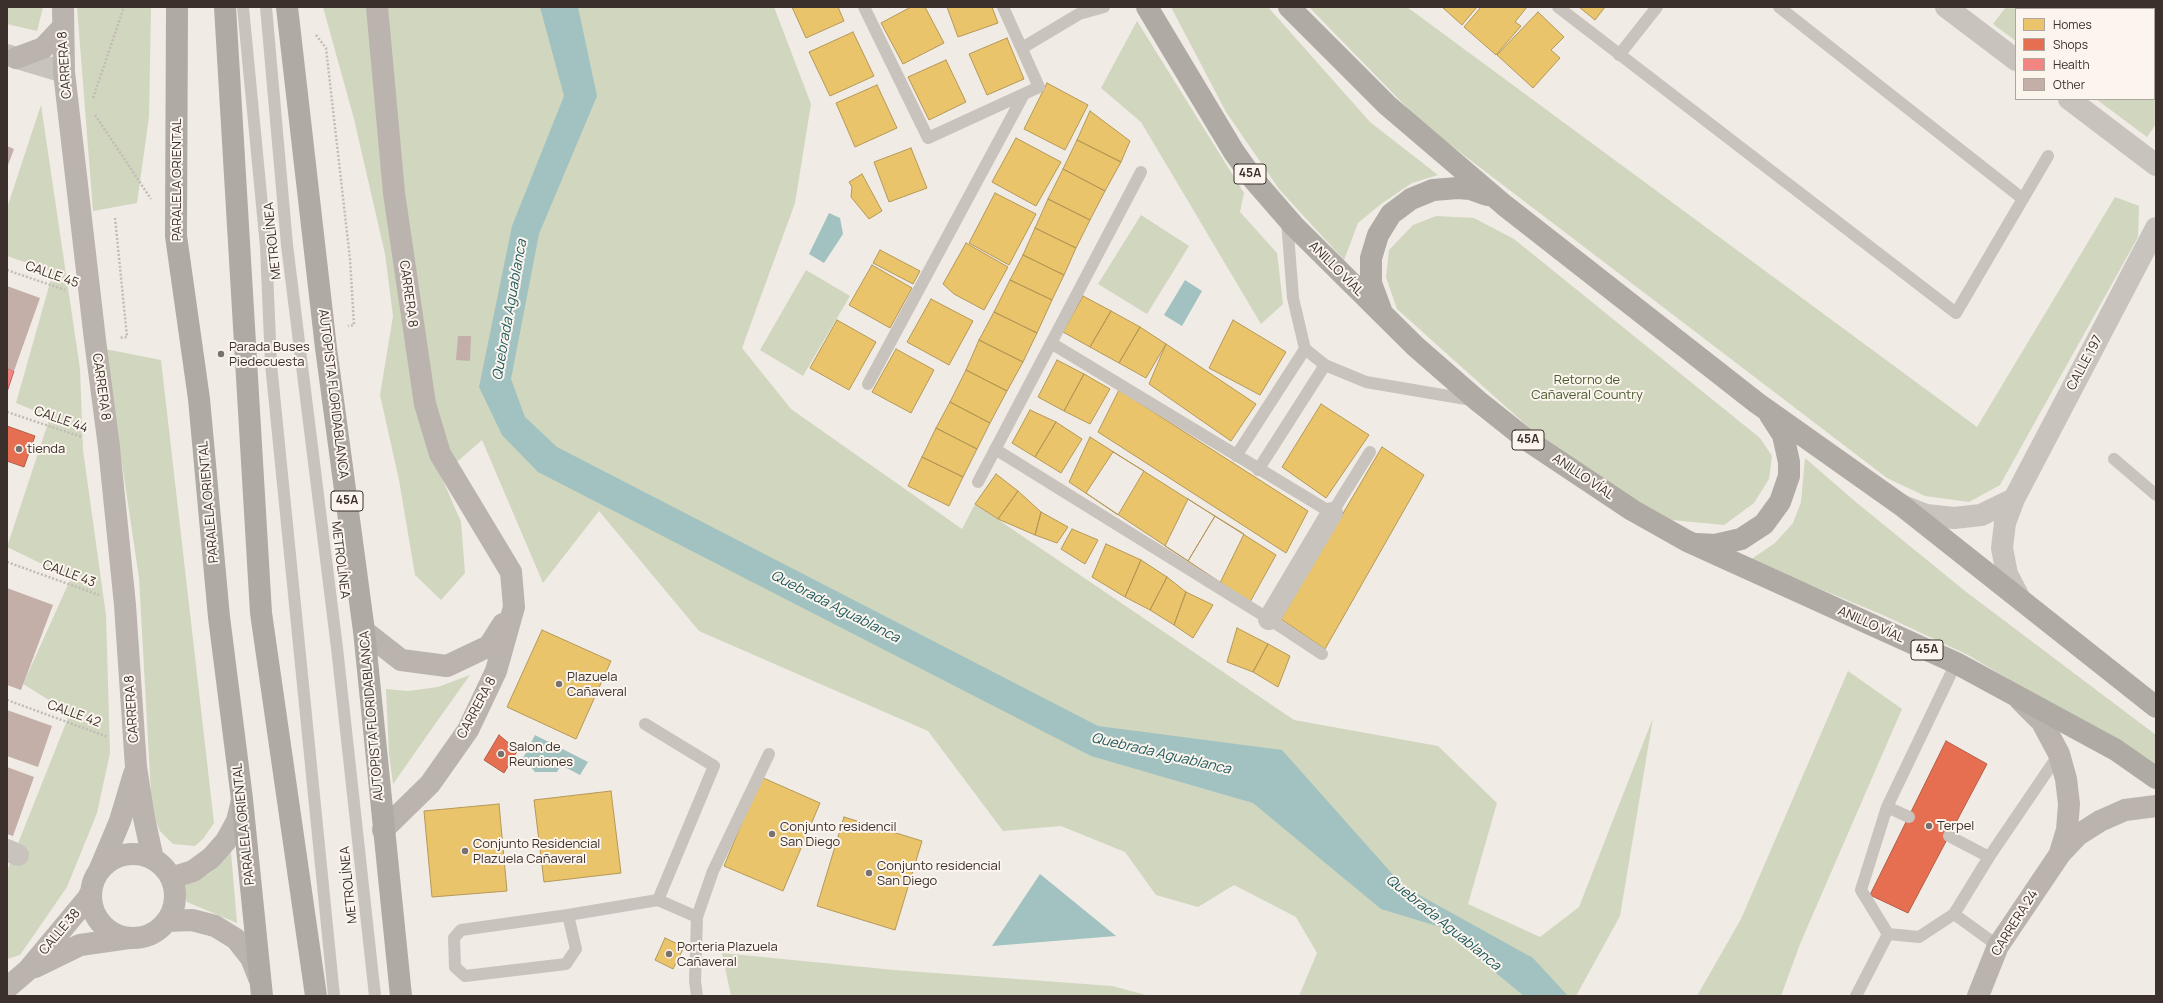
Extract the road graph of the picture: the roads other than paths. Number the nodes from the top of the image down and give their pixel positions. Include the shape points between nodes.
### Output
1 (177, 7) edge
2 (225, 7) edge
3 (243, 7) edge
4 (266, 7) edge
5 (287, 7) edge
6 (377, 7) edge
7 (864, 7) edge
8 (1004, 7) edge
9 (1104, 7) edge
10 (1147, 7) edge
11 (1289, 7) edge
12 (1558, 7) edge
13 (1657, 7) edge
14 (1779, 7) edge
15 (1946, 7) edge
16 (1082, 10) edge
17 (62, 17) edge
18 (1022, 48) junction
19 (1619, 55) junction
20 (11, 56) edge
21 (2015, 59) edge
22 (64, 72) junction
23 (1024, 94) junction
24 (2070, 100) edge
25 (2048, 156) dead end
26 (2156, 165) edge
27 (1141, 172) dead end
28 (2023, 199) junction
29 (1504, 205) junction
30 (1287, 218) junction
31 (2156, 228) edge
32 (1385, 317) junction
33 (1051, 343) junction
34 (1305, 350) junction
35 (1325, 365) junction
36 (868, 384) dead end
37 (1478, 401) junction
38 (1757, 403) junction
39 (995, 449) junction
40 (1370, 452) dead end
41 (1236, 456) junction
42 (2114, 459) dead end
43 (1258, 470) junction
44 (978, 482) dead end
45 (2156, 495) edge
46 (2014, 499) junction
47 (1901, 505) junction
48 (1332, 513) junction
49 (1688, 541) junction
50 (2019, 597) junction
51 (514, 608) junction
52 (1269, 619) junction
53 (364, 631) junction
54 (1322, 654) dead end
55 (1956, 663) junction
56 (2017, 696) junction
57 (2156, 707) edge
58 (645, 724) dead end
59 (769, 754) dead end
60 (2059, 754) junction
61 (135, 757) junction
62 (2156, 778) edge
63 (242, 799) junction
64 (2156, 806) edge
65 (1887, 807) junction
66 (1909, 817) dead end
67 (383, 830) junction
68 (1949, 836) dead end
69 (2060, 854) junction
70 (1989, 857) junction
71 (153, 859) junction
72 (171, 878) junction
73 (94, 884) junction
74 (658, 900) junction
75 (1954, 914) junction
76 (568, 915) junction
77 (697, 917) junction
78 (168, 921) junction
79 (1888, 934) junction
80 (129, 938) junction
81 (1998, 946) junction
82 (28, 970) junction
83 (7, 988) edge
84 (261, 988) edge
85 (316, 996) edge
86 (334, 996) edge
87 (375, 996) edge
88 (401, 996) edge
89 (697, 996) edge
90 (1856, 996) edge
91 (1978, 996) edge

1 - 63 highway, PARALELA ORIENTAL via 176,236 199,400 219,616
2 - 85 highway via 261,613
3 - 86 lane, METROLÍNEA via 266,247 271,364
4 - 87 lane, METROLÍNEA via 287,245 337,648
5 - 53 highway, AUTOPISTA FLORIDABLANCA / 45A via 326,348
6 - 51 main road, CARRERA 8 via 394,193 425,404 440,454 511,572
7 - 23 lane via 928,138
8 - 18 lane
9 - 16 lane
10 - 30 highway, ANILLO VÍAL / 45A via 1234,152
11 - 29 highway via 1387,106
12 - 19 lane
13 - 19 lane
14 - 28 lane
15 - 21 street
16 - 18 lane
17 - 20 main road via 43,48
17 - 22 main road, CARRERA 8
18 - 23 lane via 1039,87
19 - 28 lane via 1956,313
20 - 22 street
22 - 61 main road, CARRERA 8 via 109,447 125,605
23 - 36 lane
24 - 26 street
25 - 28 lane
27 - 33 lane
29 - 32 highway via 1482,193 1446,188 1422,194 1400,206 1384,224 1371,258 1371,283 1376,301
29 - 38 highway
30 - 32 highway, ANILLO VÍAL / 45A
30 - 34 lane via 1293,298
31 - 46 street, CALLE 197
32 - 37 highway, ANILLO VÍAL / 45A
33 - 39 lane
33 - 41 lane
34 - 35 lane
34 - 41 lane
35 - 37 lane via 1366,382
35 - 43 lane
37 - 49 highway, ANILLO VÍAL / 45A via 1579,476 1632,510
38 - 47 highway
38 - 49 highway via 1776,423 1787,448 1789,476 1780,502 1764,524 1741,539 1714,545
39 - 44 lane
39 - 52 lane
40 - 48 lane
41 - 43 lane
42 - 45 lane
43 - 48 lane
46 - 47 street via 1981,515 1954,518 1926,515
46 - 50 street, CALLE 197 via 2005,523 2002,548 2007,574
47 - 50 highway
48 - 52 street
49 - 55 highway, ANILLO VÍAL / 45A
50 - 57 highway
51 - 53 main road via 489,646 447,666 401,660
51 - 67 main road, CARRERA 8 via 496,671 468,730 430,784
52 - 54 lane
53 - 67 highway, AUTOPISTA FLORIDABLANCA / 45A
55 - 56 highway, ANILLO VÍAL / 45A
55 - 65 lane
56 - 60 main road, CARRERA 24 via 2042,722
56 - 62 highway, ANILLO VÍAL / 45A via 2116,750
58 - 74 lane via 714,766
59 - 77 lane via 713,871
60 - 69 main road, CARRERA 24 via 2069,804
60 - 70 lane
61 - 71 main road, CARRERA 8
61 - 73 main road, CARRERA 8 via 120,821
63 - 72 main road via 237,821 226,841 211,858 193,871
63 - 84 highway, PARALELA ORIENTAL
64 - 69 main road, CARRERA 24 via 2125,810 2100,820 2078,835
65 - 66 lane
65 - 79 lane via 1861,890
67 - 88 highway, AUTOPISTA FLORIDABLANCA / 45A
68 - 70 lane
69 - 81 main road, CARRERA 24
70 - 75 lane
71 - 72 main road
71 - 73 main road via 128,854 116,858 105,865
72 - 78 main road via 176,896
73 - 80 main road via 94,911 104,926 119,936
73 - 82 main road, CALLE 38 via 88,898
74 - 76 lane
74 - 77 lane
75 - 79 lane via 1919,937
75 - 81 lane
76 - 76 lane via 576,949 566,964 465,976 455,967 454,938 461,930
77 - 89 lane
78 - 80 main road via 155,933 142,938
78 - 84 main road via 192,920 215,926 240,944 251,958
79 - 90 lane
80 - 82 main road, CALLE 38 via 80,945
81 - 91 main road, CARRERA 24
82 - 83 main road, CALLE 38

